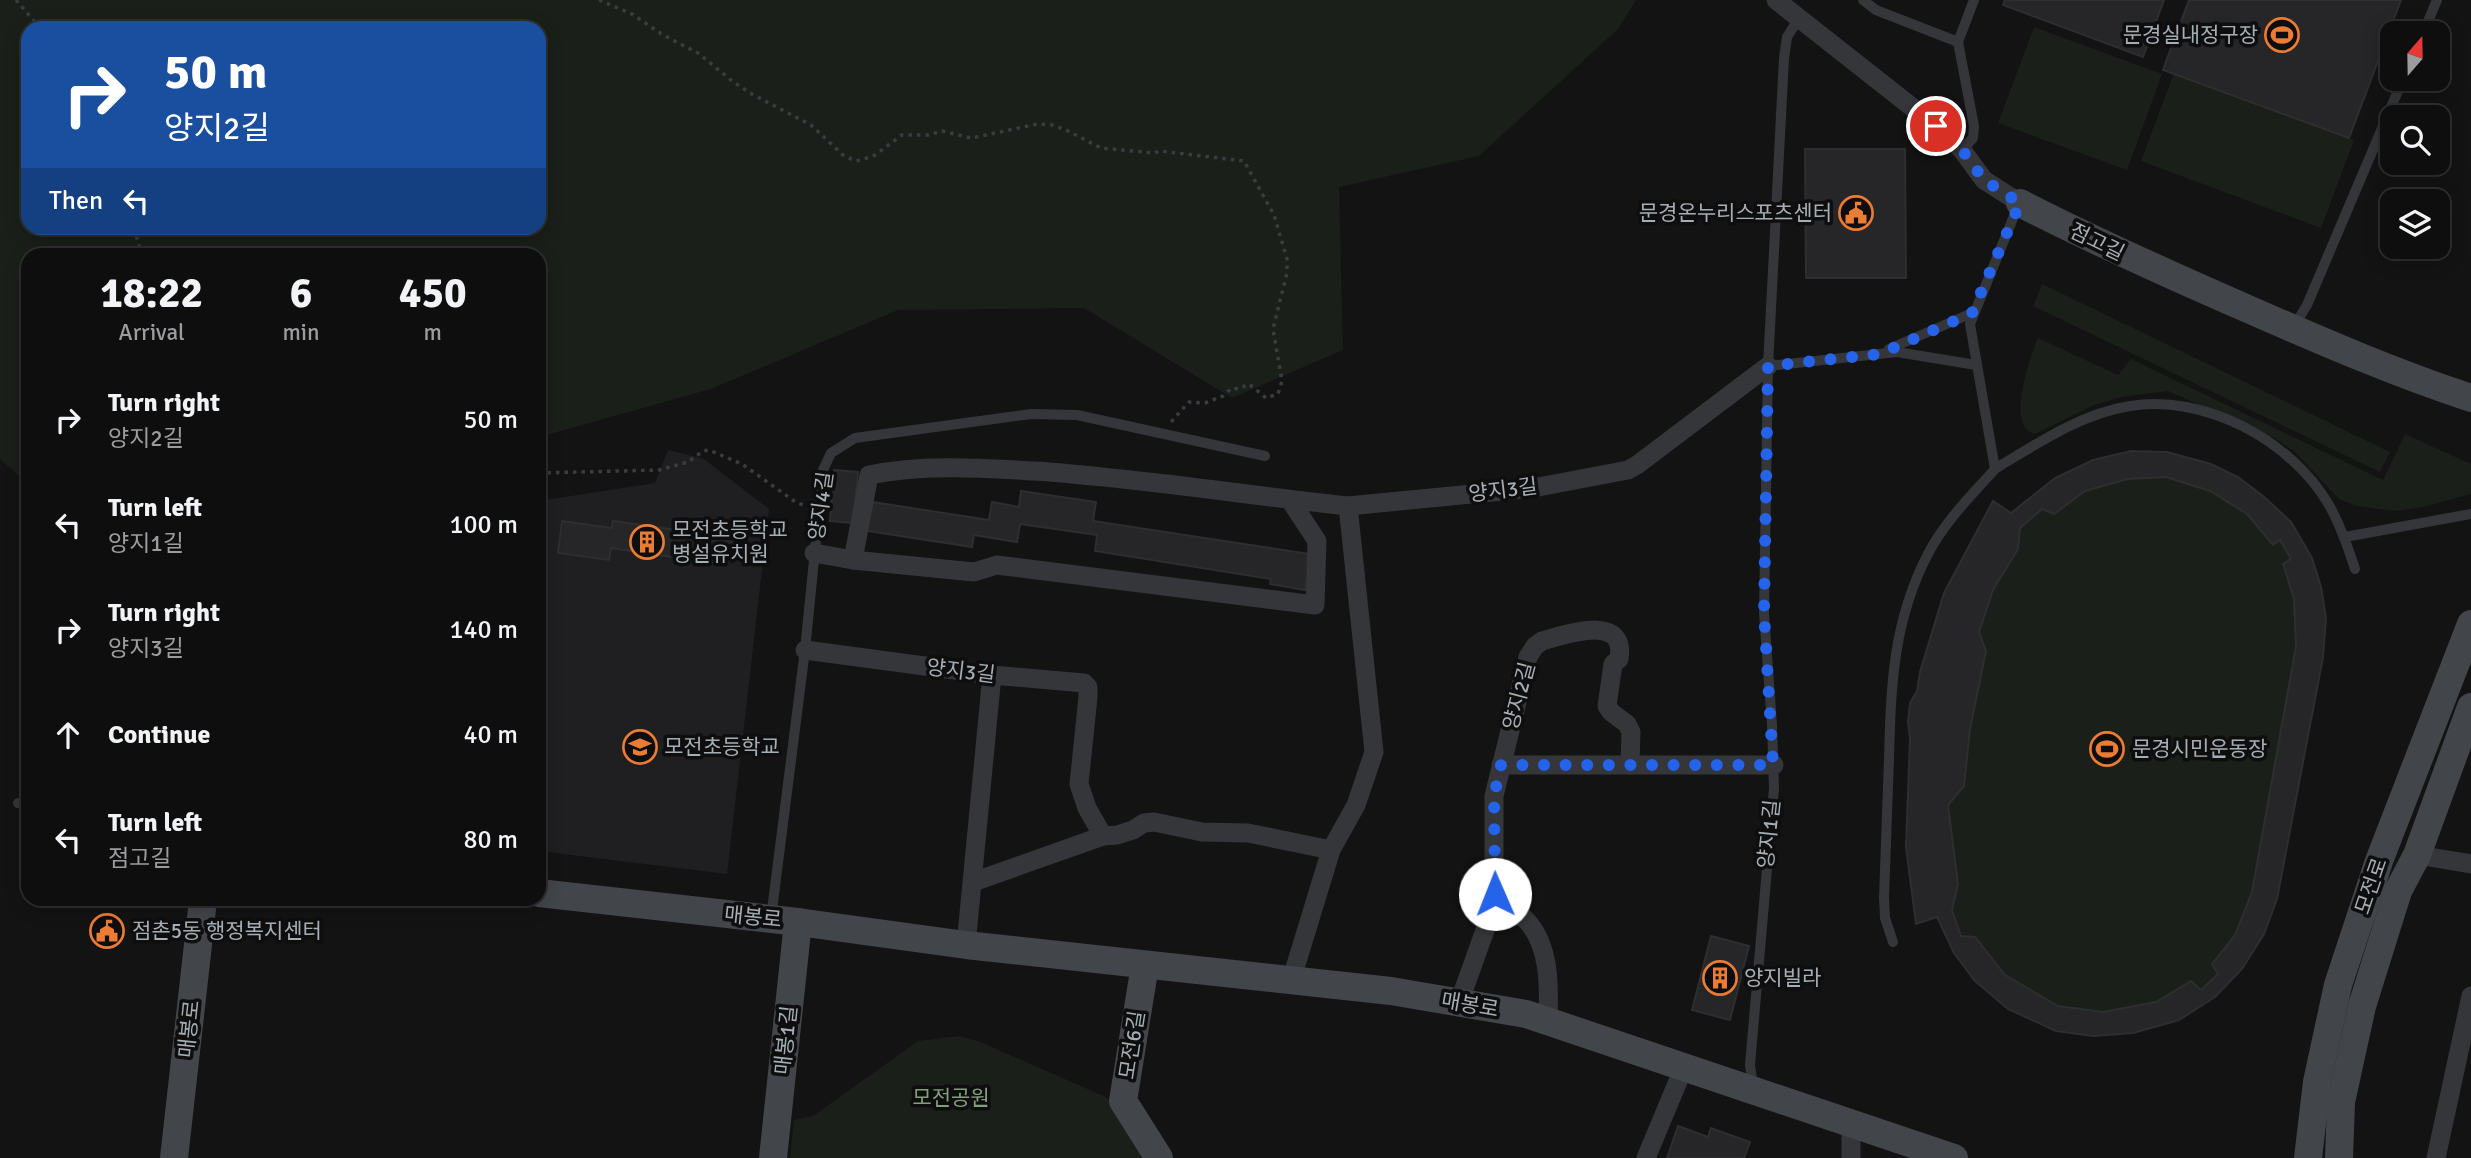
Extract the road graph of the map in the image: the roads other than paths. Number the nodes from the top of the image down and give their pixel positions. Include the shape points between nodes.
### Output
1 (1776, 0) edge
2 (1863, 0) edge
3 (1974, 0) edge
4 (2437, 0) edge
5 (1799, 18) junction
6 (2428, 21) edge
7 (1958, 43) junction
8 (2398, 91) edge
9 (1962, 150) junction
10 (2020, 203) junction
11 (1972, 313) junction
12 (2293, 328) junction
13 (1880, 354) junction
14 (1976, 365) junction
15 (1768, 366) junction
16 (2471, 398) edge
17 (1265, 456) dead end
18 (1995, 468) junction
19 (1290, 500) junction
20 (1348, 506) junction
21 (2471, 514) edge
22 (2345, 537) junction
23 (814, 553) junction
24 (853, 560) junction
25 (2356, 569) dead end
26 (2471, 624) edge
27 (805, 650) junction
28 (992, 675) junction
29 (2471, 707) edge
30 (1501, 765) junction
31 (1630, 765) junction
32 (1773, 765) junction
33 (1102, 836) junction
34 (1331, 850) junction
35 (2417, 855) junction
36 (2471, 864) edge
37 (973, 882) junction
38 (546, 894) edge
39 (1494, 897) junction
40 (202, 906) edge
41 (784, 920) junction
42 (1893, 942) dead end
43 (966, 945) junction
44 (1145, 965) junction
45 (1291, 981) junction
46 (2471, 996) edge
47 (1459, 1003) junction
48 (1548, 1021) junction
49 (1684, 1067) junction
50 (1754, 1091) junction
51 (1851, 1123) junction
52 (174, 1158) edge
53 (773, 1158) edge
54 (1159, 1158) edge
55 (1646, 1158) edge
56 (1851, 1158) edge
57 (1954, 1158) edge
58 (2308, 1158) edge
59 (2339, 1158) edge
60 (2437, 1158) edge

1 - 5 street, 점고길
2 - 7 lane via 1876,10
3 - 7 lane
4 - 6 lane
5 - 9 street, 점고길
5 - 15 lane, 양지1길 via 1787,37 1784,58
7 - 9 lane via 1974,126 1973,138
8 - 12 lane
9 - 10 street, 점고길 via 1984,180
10 - 11 lane
10 - 12 street, 점고길 via 2099,244
11 - 13 lane
11 - 14 lane via 1969,324
12 - 16 street, 점고길 via 2406,377
13 - 14 lane via 1897,352
13 - 15 lane
14 - 18 lane
15 - 20 street, 양지3길 via 1628,470 1533,488
15 - 32 lane, 양지1길 via 1764,613
17 - 23 lane, 양지4길 via 1077,415 1031,414 855,438 831,453 822,470
18 - 22 lane via 2091,416 2163,403 2199,410 2261,436 2288,456 2328,504
18 - 42 lane via 1929,551 1898,633 1884,898
19 - 20 street, 양지3길
19 - 24 street, 양지3길 via 1107,476 974,467 900,469 869,475
19 - 24 street via 1317,541 1315,605 997,565 974,572
20 - 34 street via 1374,752 1356,805
21 - 22 lane
22 - 25 lane
23 - 24 street
23 - 27 lane, 양지4길
26 - 58 street, 모전로 via 2379,861 2338,985 2317,1082
27 - 28 street, 양지3길
27 - 41 lane, 양지4길
28 - 33 street, 양지3길 via 1078,681 1088,687 1079,784
28 - 37 street
29 - 35 street, 모전로
30 - 31 street
30 - 31 street, 양지2길 via 1528,657 1535,646 1594,629 1613,635 1619,643 1607,706 1631,732
30 - 39 street, 양지2길 via 1494,796
31 - 32 street
32 - 50 lane, 양지1길 via 1750,1065
33 - 34 street via 1154,822 1202,832 1248,833
33 - 37 street
34 - 45 street
35 - 36 street
35 - 59 street, 모전로 via 2398,891 2361,1006 2341,1102
37 - 43 street
38 - 41 street, 매봉로
39 - 47 street, 양지2길
39 - 48 street via 1520,915 1536,935 1548,974
40 - 52 street, 매봉로
41 - 43 street, 매봉로
41 - 53 street, 매봉1길
43 - 44 street, 매봉로
44 - 45 street, 매봉로
44 - 54 street, 모전6길 via 1123,1101
45 - 47 street, 매봉로
46 - 60 street
47 - 48 street, 매봉로
48 - 49 street, 매봉로
49 - 50 street, 매봉로
49 - 55 street
50 - 51 street, 매봉로
51 - 56 street
51 - 57 street, 매봉로

